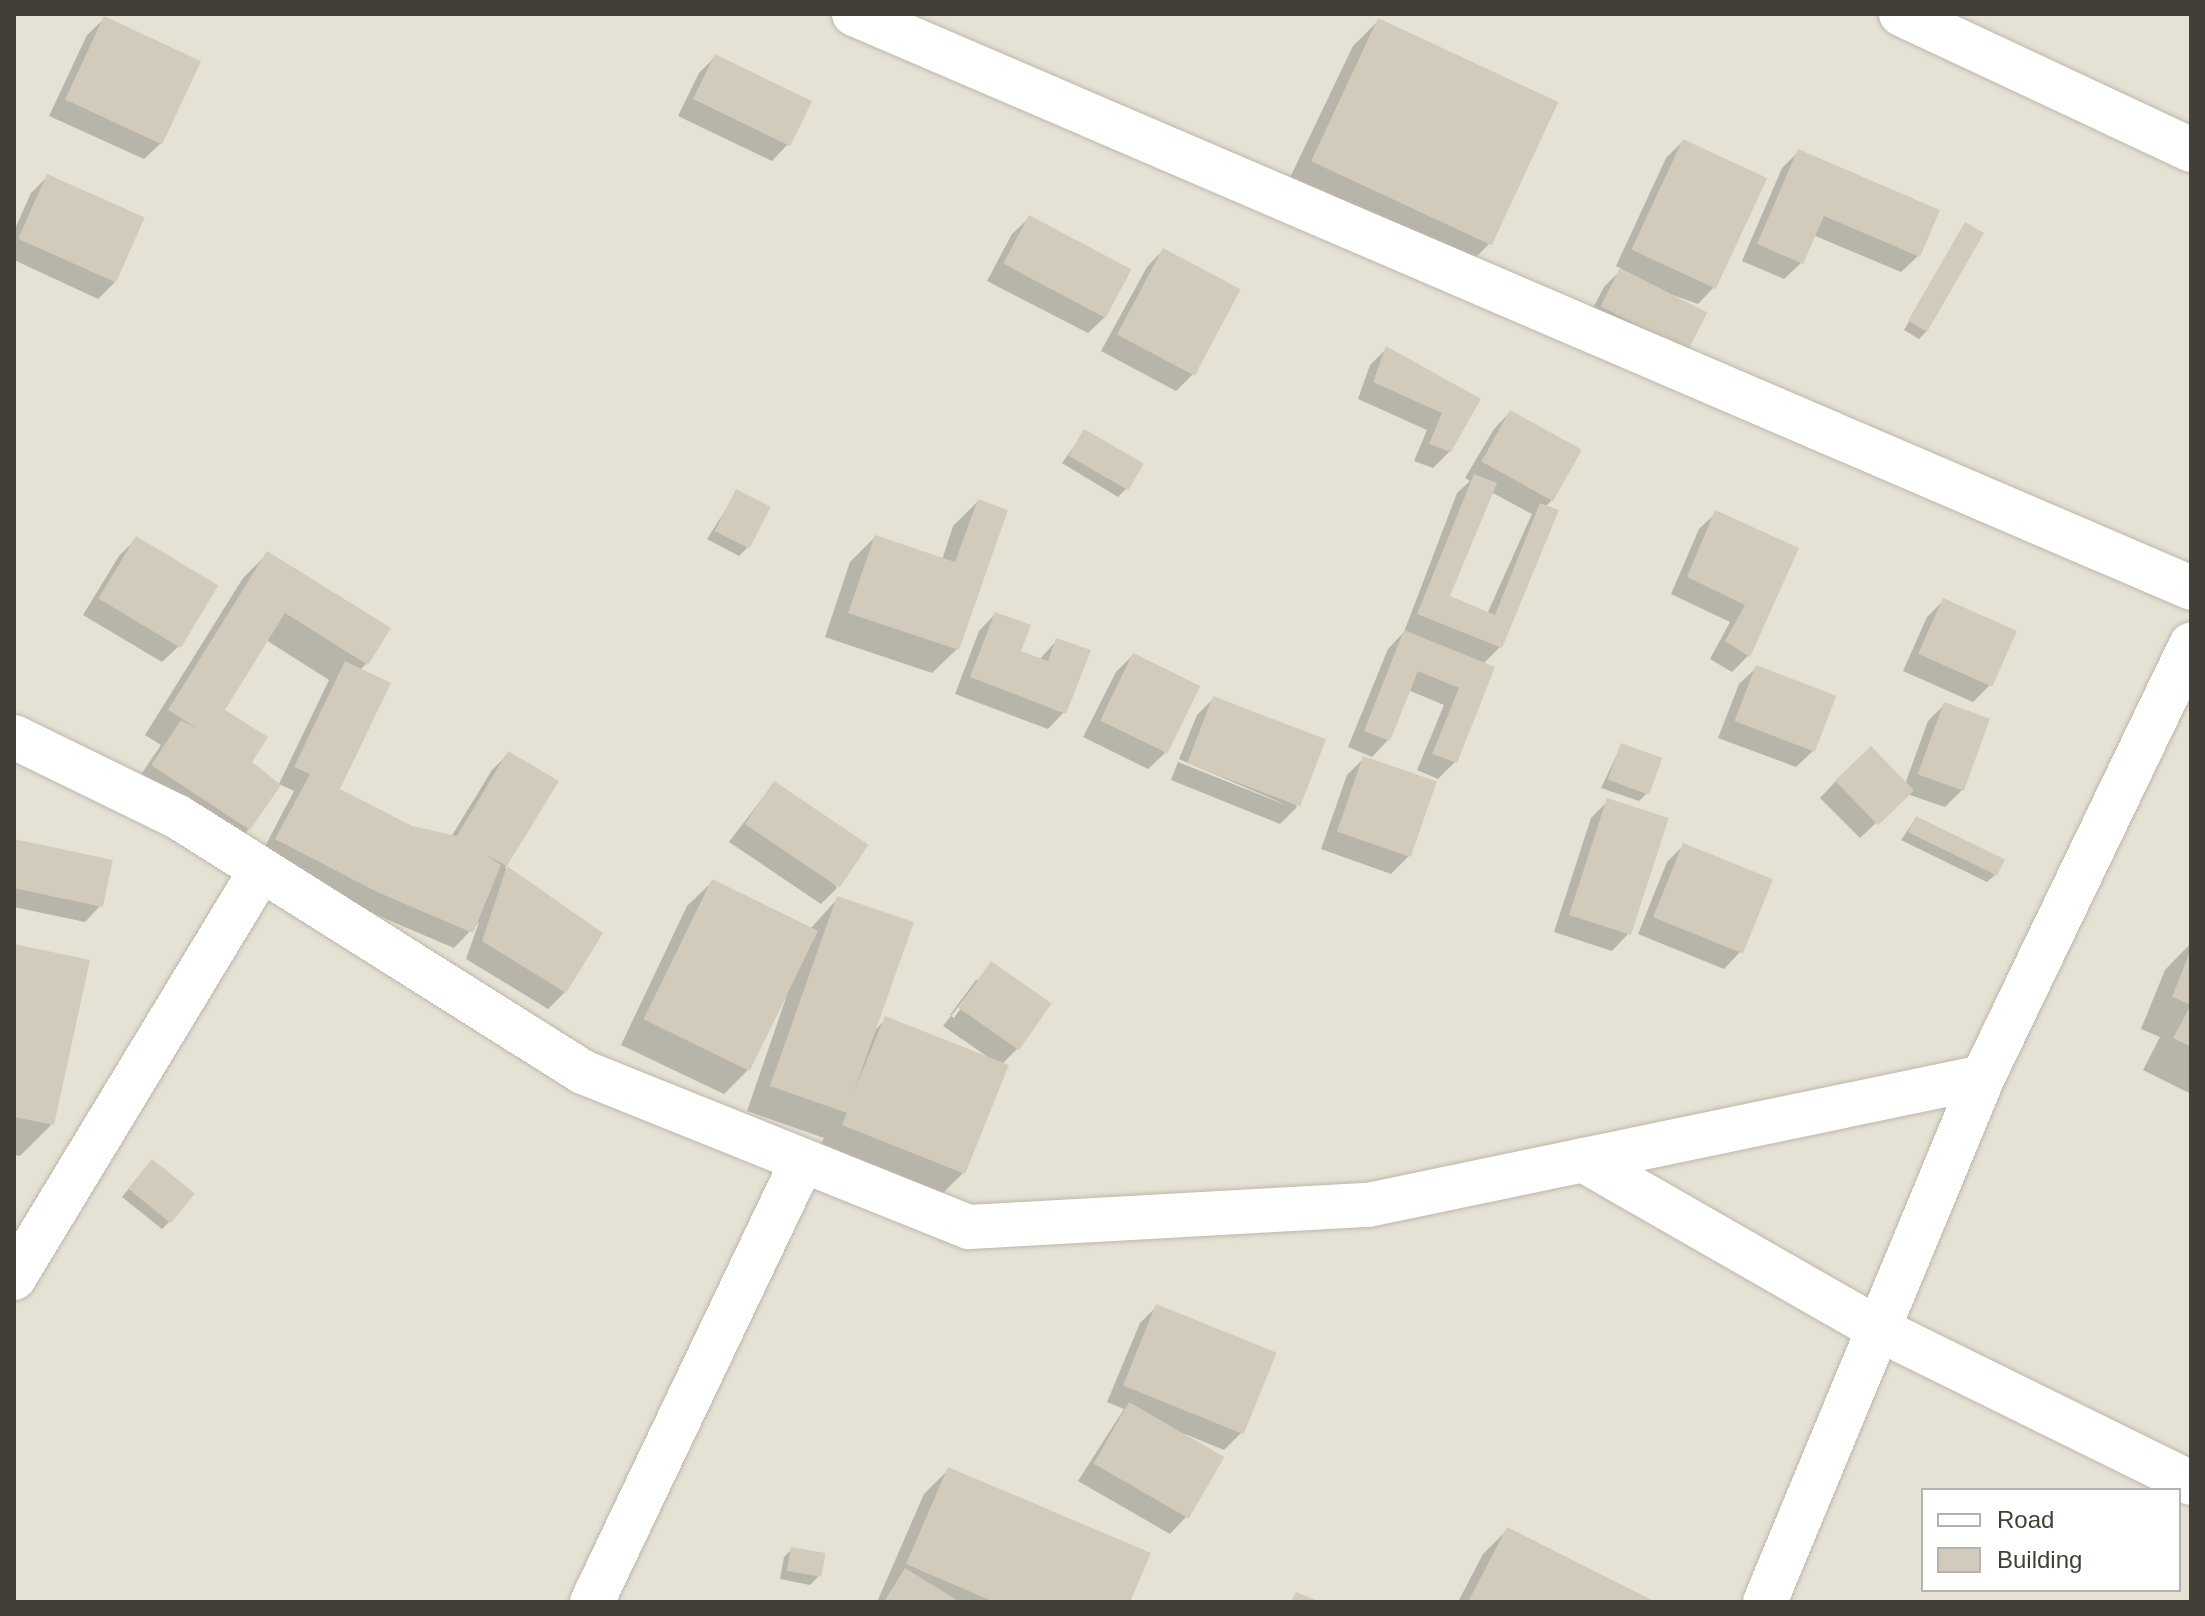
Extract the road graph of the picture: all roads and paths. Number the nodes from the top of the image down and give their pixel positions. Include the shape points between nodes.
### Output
1 (854, 14) edge
2 (1901, 14) edge
3 (2191, 150) edge
4 (2191, 588) edge
5 (2191, 644) edge
6 (14, 737) edge
7 (261, 870) junction
8 (1983, 1077) junction
9 (1583, 1160) junction
10 (802, 1161) junction
11 (14, 1278) edge
12 (1876, 1328) junction
13 (2191, 1483) edge
14 (592, 1602) edge
15 (1765, 1602) edge

1 - 4 street
2 - 3 street
5 - 8 street
6 - 7 street via 178,817
7 - 10 street via 583,1072
7 - 11 street
8 - 9 street
8 - 12 street
9 - 10 street via 1368,1205 969,1227
9 - 12 street
10 - 14 street
12 - 13 street
12 - 15 street

